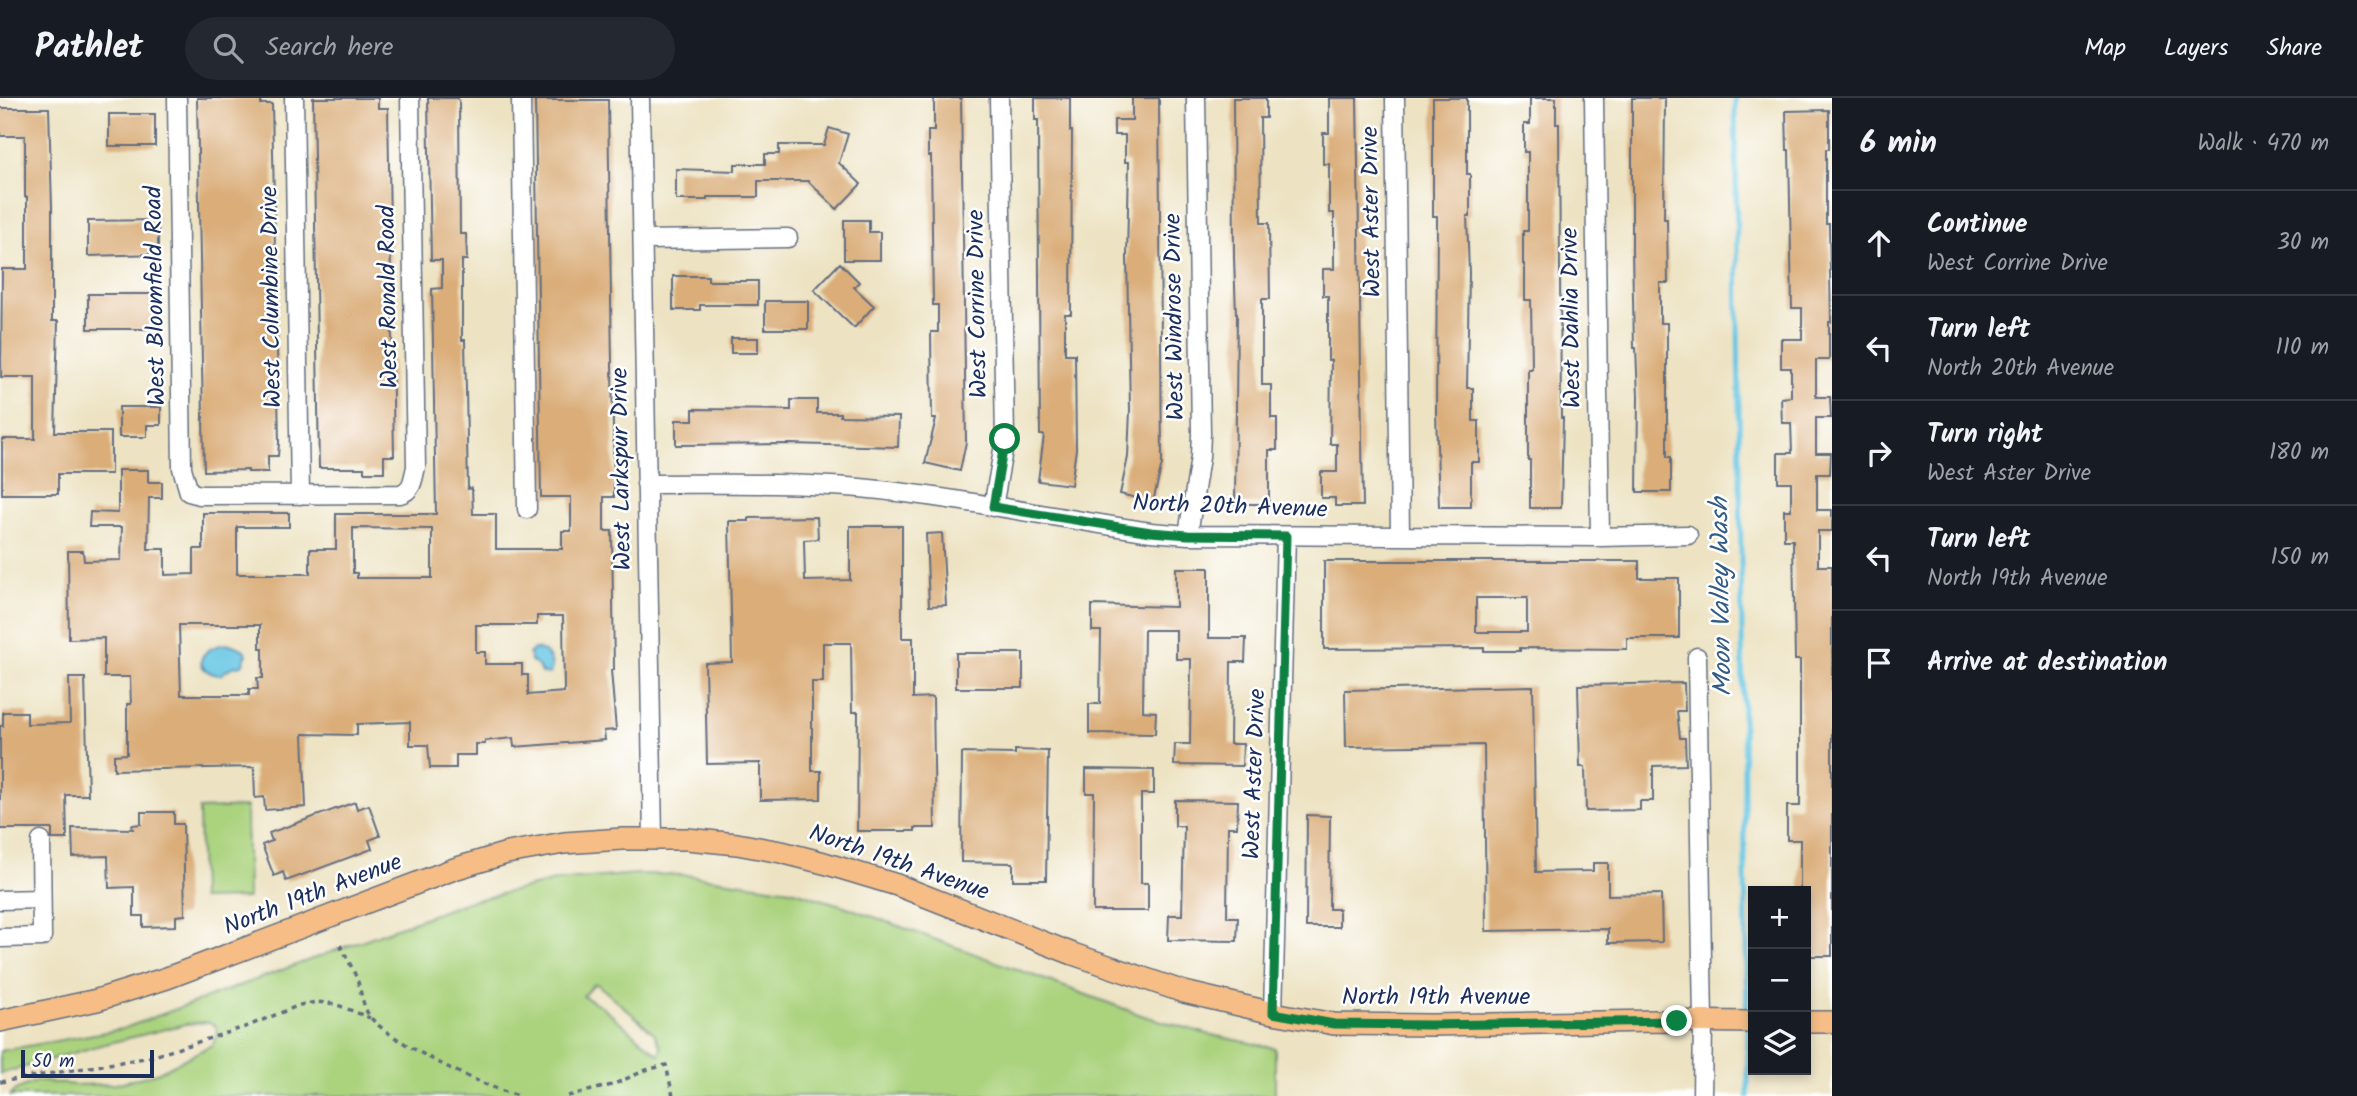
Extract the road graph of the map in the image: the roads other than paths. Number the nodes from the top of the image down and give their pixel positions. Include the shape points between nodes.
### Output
1 (177, 98) edge
2 (294, 98) edge
3 (410, 98) edge
4 (521, 98) edge
5 (640, 98) edge
6 (999, 98) edge
7 (1196, 98) edge
8 (1395, 98) edge
9 (1594, 98) edge
10 (788, 238) dead end
11 (643, 240) junction
12 (646, 484) junction
13 (300, 495) junction
14 (993, 507) junction
15 (527, 509) dead end
16 (1188, 535) junction
17 (1688, 535) dead end
18 (1286, 536) junction
19 (1400, 536) junction
20 (1600, 537) junction
21 (1697, 657) dead end
22 (653, 839) junction
23 (41, 841) dead end
24 (41, 899) junction
25 (0, 900) edge
26 (0, 938) edge
27 (1273, 1013) junction
28 (0, 1021) edge
29 (1703, 1022) junction
30 (1748, 1022) edge
31 (1811, 1022) edge
32 (1832, 1022) edge
33 (1702, 1096) edge
34 (1714, 1096) edge

1 - 13 street, West Bloomfield Road via 182,468 189,492
2 - 13 street, West Columbine Drive
3 - 13 street, West Ronald Road via 416,467 411,486 405,493
4 - 15 street
5 - 11 street, West Larkspur Drive
6 - 14 street, West Corrine Drive via 1005,439
7 - 16 street, West Windrose Drive via 1201,434
8 - 19 street, West Aster Drive
9 - 20 street, West Dahlia Drive
10 - 11 street
11 - 12 street, West Larkspur Drive
12 - 14 street, North 20th Avenue via 848,487
12 - 22 street, West Larkspur Drive
14 - 16 street, North 20th Avenue
16 - 18 street, North 20th Avenue
17 - 20 street, North 20th Avenue
18 - 19 street, North 20th Avenue
18 - 27 street, West Aster Drive
19 - 20 street, North 20th Avenue
21 - 29 street
22 - 27 main road, North 19th Avenue via 737,844 824,863 897,885 1184,992
22 - 28 main road, North 19th Avenue via 564,843 507,853 167,978 97,1000
23 - 24 street
24 - 25 street
24 - 26 street via 42,937
27 - 29 main road, North 19th Avenue via 1334,1024
29 - 30 main road, North 19th Avenue
29 - 33 street
29 - 34 street via 1714,1057
31 - 32 main road

